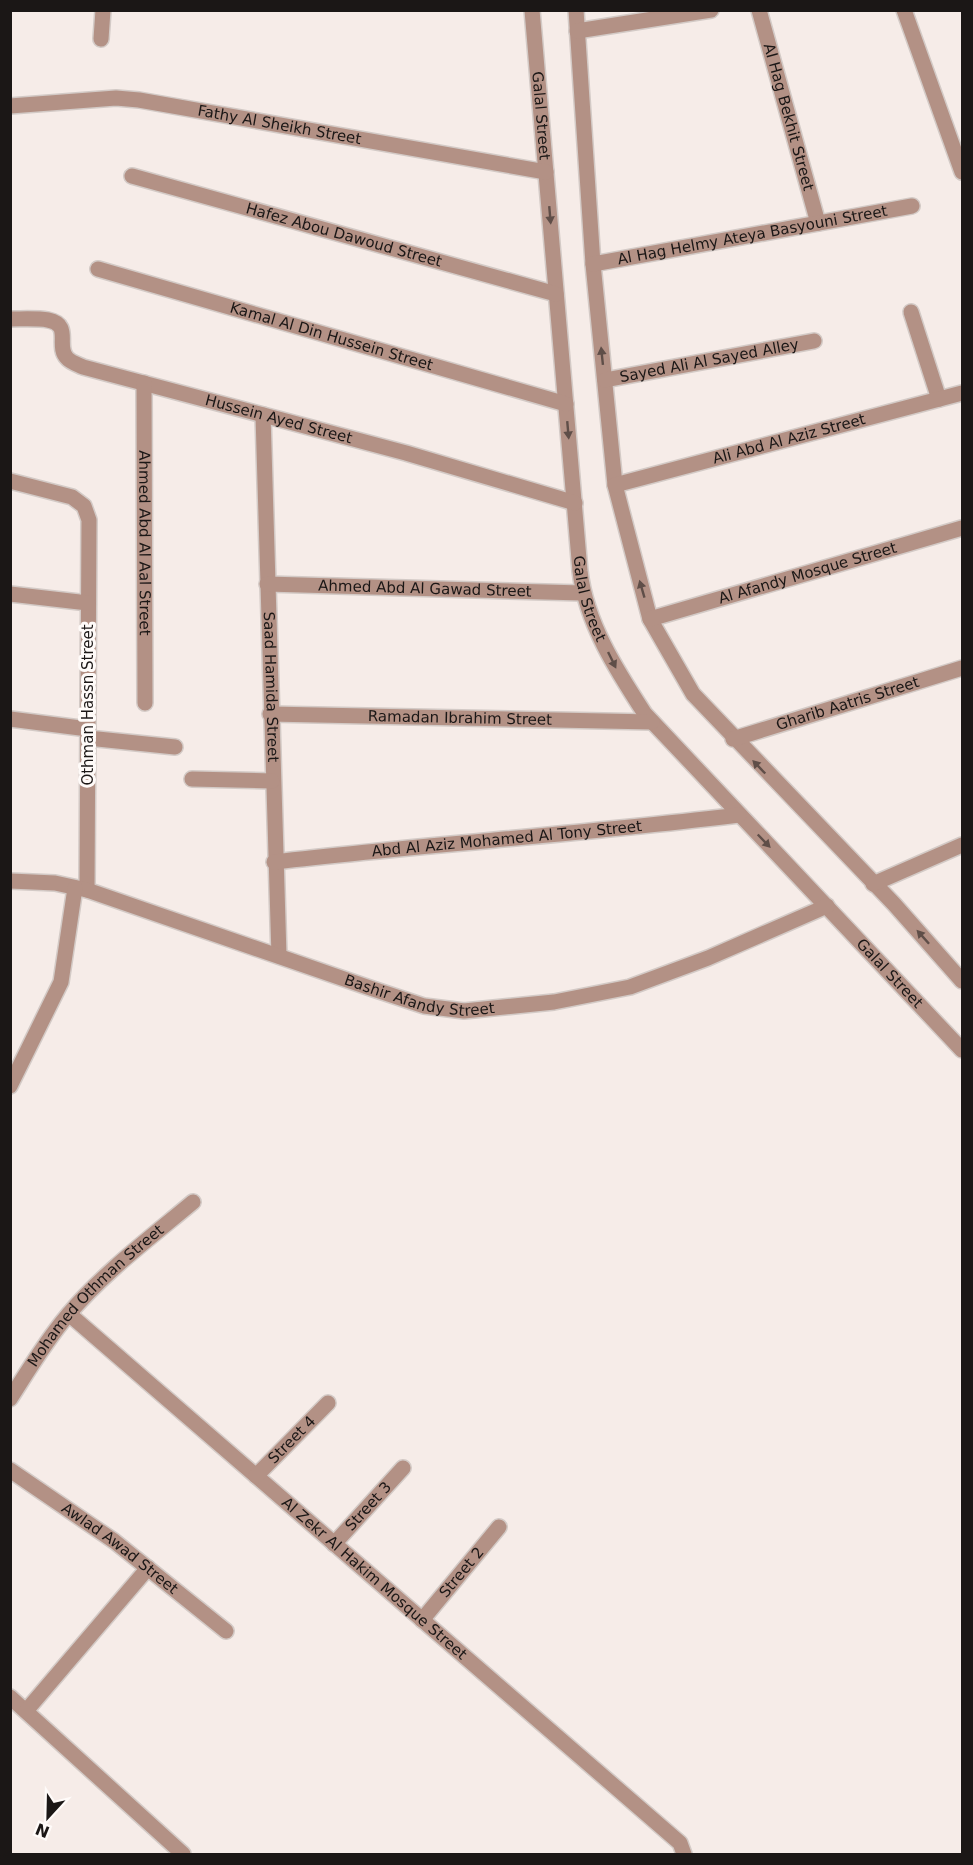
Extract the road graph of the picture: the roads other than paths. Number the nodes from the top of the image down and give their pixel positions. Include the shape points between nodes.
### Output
1 (103, 10) edge
2 (532, 10) edge
3 (576, 10) edge
4 (711, 10) edge
5 (759, 10) edge
6 (904, 10) edge
7 (577, 31) junction
8 (101, 39) dead end
9 (10, 106) edge
10 (546, 172) junction
11 (963, 172) edge
12 (132, 176) dead end
13 (912, 206) dead end
14 (818, 223) junction
15 (593, 264) junction
16 (98, 269) dead end
17 (556, 294) junction
18 (911, 312) dead end
19 (10, 319) edge
20 (814, 341) dead end
21 (605, 380) junction
22 (144, 383) junction
23 (963, 393) edge
24 (939, 399) junction
25 (566, 404) junction
26 (263, 415) junction
27 (10, 481) edge
28 (615, 485) junction
29 (575, 502) junction
30 (963, 528) edge
31 (267, 584) junction
32 (582, 593) junction
33 (10, 594) edge
34 (88, 603) junction
35 (650, 620) junction
36 (963, 668) edge
37 (145, 703) dead end
38 (270, 714) junction
39 (10, 719) edge
40 (652, 722) junction
41 (88, 734) junction
42 (733, 739) junction
43 (175, 747) dead end
44 (192, 779) dead end
45 (272, 781) junction
46 (739, 815) junction
47 (963, 845) edge
48 (274, 862) junction
49 (10, 881) edge
50 (873, 884) junction
51 (81, 889) junction
52 (827, 906) junction
53 (279, 957) junction
54 (963, 981) edge
55 (963, 1050) edge
56 (10, 1086) edge
57 (192, 1202) dead end
58 (69, 1314) junction
59 (10, 1399) edge
60 (328, 1403) dead end
61 (403, 1468) dead end
62 (10, 1470) edge
63 (256, 1476) junction
64 (500, 1527) dead end
65 (334, 1544) junction
66 (148, 1569) junction
67 (422, 1620) junction
68 (226, 1631) dead end
69 (10, 1697) edge
70 (26, 1711) junction
71 (682, 1849) edge
72 (183, 1854) edge

1 - 8 street
2 - 10 street, Galal Street
3 - 7 street
4 - 7 street
5 - 14 street, Al Hag Bekhit Street
6 - 11 street
7 - 15 street
9 - 10 street, Fathy Al Sheikh Street via 116,98 139,100
10 -> 17 street, Galal Street
12 - 17 street, Hafez Abou Dawoud Street
13 - 14 street, Al Hag Helmy Ateya Basyouni Street
14 - 15 street, Al Hag Helmy Ateya Basyouni Street
21 -> 15 street
16 - 25 street, Kamal Al Din Hussein Street
17 - 25 street, Galal Street
18 - 24 street
19 - 22 street, Hussein Ayed Street via 50,320 62,327 66,358 83,367
20 - 21 street, Sayed Ali Al Sayed Alley
21 - 28 street
22 - 26 street, Hussein Ayed Street
22 - 37 street, Ahmed Abd Al Aal Street
23 - 24 street, Ali Abd Al Aziz Street
24 - 28 street, Ali Abd Al Aziz Street
25 -> 29 street, Galal Street
26 - 29 street, Hussein Ayed Street
26 - 31 street, Saad Hamida Street
27 - 34 street, Othman Hassn Street via 72,497 84,506 88,520
35 -> 28 street
29 - 32 street, Galal Street
30 - 35 street, Al Afandy Mosque Street
31 - 32 street, Ahmed Abd Al Gawad Street
31 - 38 street, Saad Hamida Street
32 -> 40 street, Galal Street via 618,673
33 - 34 street
34 - 41 street, Othman Hassn Street
35 - 42 street via 693,694
36 - 42 street, Gharib Aatris Street
38 - 40 street, Ramadan Ibrahim Street
38 - 45 street, Saad Hamida Street
39 - 41 street
40 - 46 street, Galal Street
41 - 43 street
41 - 51 street, Othman Hassn Street
50 -> 42 street
44 - 45 street
45 - 48 street, Saad Hamida Street
46 - 48 street, Abd Al Aziz Mohamed Al Tony Street
46 -> 52 street, Galal Street
47 - 50 street
48 - 53 street, Saad Hamida Street
49 - 51 street, Bashir Afandy Street
54 -> 50 street
51 - 53 street, Bashir Afandy Street
51 - 56 street, Othman Hassn Street via 61,982
52 - 53 street, Bashir Afandy Street via 630,987 554,1002 464,1011 424,1006
52 - 55 street, Galal Street
57 - 58 street, Mohamed Othman Street via 106,1276
58 - 59 street, Mohamed Othman Street
58 - 63 street, Al Zekr Al Hakim Mosque Street
60 - 63 street, Street 4
61 - 65 street, Street 3
62 - 66 street, Awlad Awad Street
63 - 65 street, Al Zekr Al Hakim Mosque Street
64 - 67 street, Street 2
65 - 67 street, Al Zekr Al Hakim Mosque Street
66 - 68 street, Awlad Awad Street
66 - 70 street
67 - 71 street, Al Zekr Al Hakim Mosque Street
69 - 70 street
70 - 72 street

